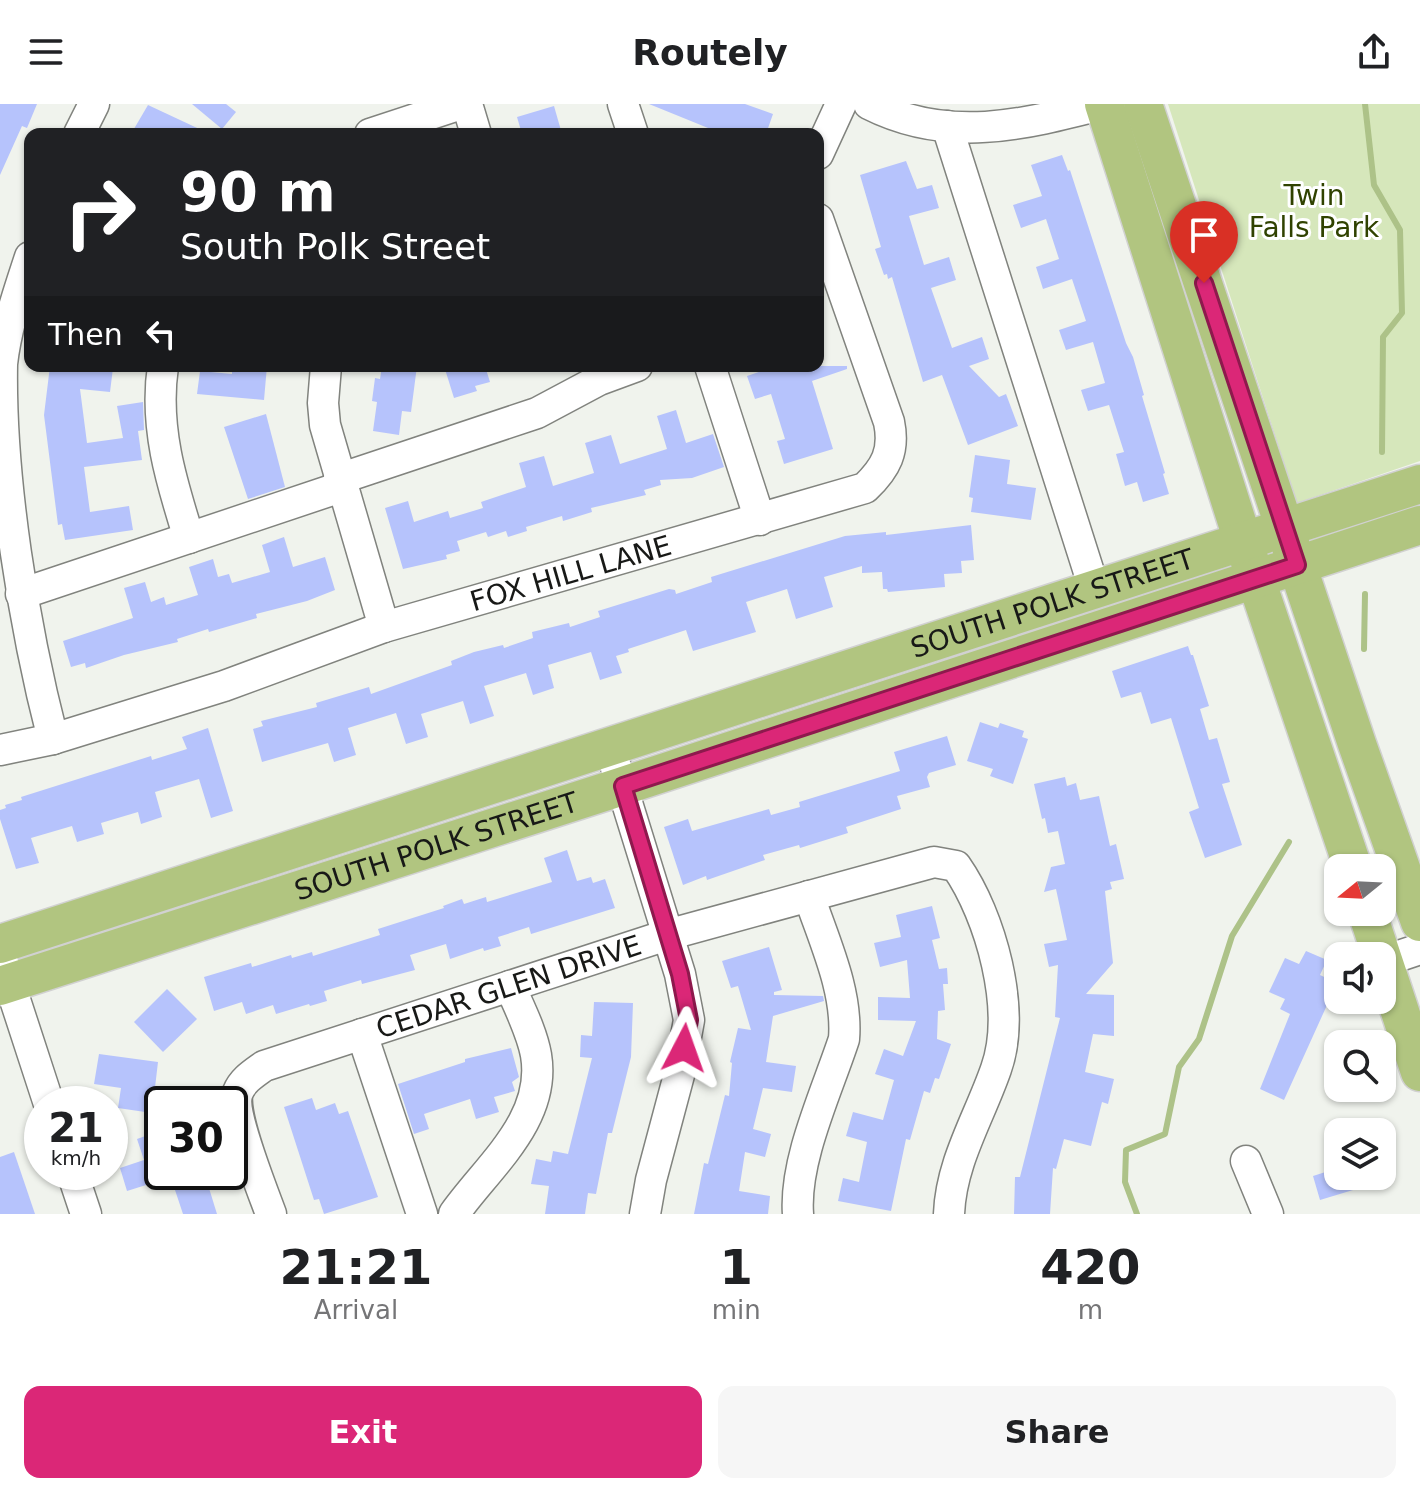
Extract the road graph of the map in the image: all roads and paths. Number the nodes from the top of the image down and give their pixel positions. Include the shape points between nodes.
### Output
1 (94, 104) edge
2 (464, 104) edge
3 (623, 104) edge
4 (841, 104) edge
5 (869, 104) edge
6 (1104, 104) edge
7 (1143, 104) edge
8 (947, 126) junction
9 (82, 128) edge
10 (389, 128) edge
11 (474, 128) edge
12 (631, 128) edge
13 (824, 141) edge
14 (824, 236) edge
15 (24, 275) edge
16 (162, 372) edge
17 (326, 372) edge
18 (621, 372) edge
19 (712, 372) edge
20 (340, 483) junction
21 (1420, 484) edge
22 (760, 520) junction
23 (1420, 525) edge
24 (1285, 529) junction
25 (189, 538) junction
26 (1243, 541) junction
27 (1297, 565) junction
28 (1257, 579) junction
29 (1094, 588) junction
30 (21, 594) junction
31 (384, 627) junction
32 (53, 739) junction
33 (610, 748) junction
34 (0, 750) edge
35 (623, 786) junction
36 (1348, 854) edge
37 (809, 896) junction
38 (1420, 922) edge
39 (667, 935) junction
40 (0, 944) edge
41 (1420, 949) edge
42 (1396, 957) edge
43 (3, 974) edge
44 (510, 986) junction
45 (1396, 998) edge
46 (362, 1034) junction
47 (1420, 1072) edge
48 (43, 1086) edge
49 (1246, 1161) dead end
50 (78, 1190) edge
51 (86, 1214) edge
52 (271, 1214) edge
53 (422, 1214) edge
54 (454, 1214) edge
55 (645, 1214) edge
56 (798, 1214) edge
57 (949, 1214) edge
58 (1268, 1214) edge

1 - 9 street
2 - 10 street
2 - 11 street
3 - 12 street
4 - 13 street
5 - 8 street via 899,117
6 - 8 street via 1011,126
6 - 26 main road
7 - 24 main road
8 - 29 street
14 - 22 street, FOX HILL LANE via 893,440 889,460 865,488
15 - 30 street via 2,363 0,436
16 - 25 street via 162,437
17 - 20 street via 325,425
18 - 20 street via 537,413
19 - 22 street
20 - 25 street
20 - 31 street
21 - 24 main road, SOUTH POLK STREET
22 - 31 street, FOX HILL LANE
23 - 27 main road, SOUTH POLK STREET
24 - 26 main road, SOUTH POLK STREET
24 - 27 main road
25 - 30 street
26 - 28 main road
26 - 29 main road, SOUTH POLK STREET
27 - 28 main road, SOUTH POLK STREET
27 - 38 main road
28 - 35 main road, SOUTH POLK STREET
28 - 36 main road
29 - 33 main road, SOUTH POLK STREET
30 - 32 street
31 - 32 street, FOX HILL LANE via 224,686
32 - 34 street, FOX HILL LANE
33 - 35 street
33 - 40 main road, SOUTH POLK STREET
35 - 39 street
35 - 43 main road, SOUTH POLK STREET
37 - 39 street, CEDAR GLEN DRIVE
37 - 56 street via 842,1003 845,1031 801,1168
37 - 57 street, CEDAR GLEN DRIVE via 934,862 956,866 972,889 995,956 1005,1025 997,1066 955,1172
39 - 44 street, CEDAR GLEN DRIVE
39 - 55 street via 689,1020
41 - 42 street
43 - 48 street
44 - 46 street, CEDAR GLEN DRIVE
44 - 54 street via 536,1054 537,1087 517,1135
45 - 47 main road
46 - 52 street, CEDAR GLEN DRIVE via 264,1066 244,1081 236,1096 238,1117
46 - 53 street
49 - 58 street
50 - 51 street

